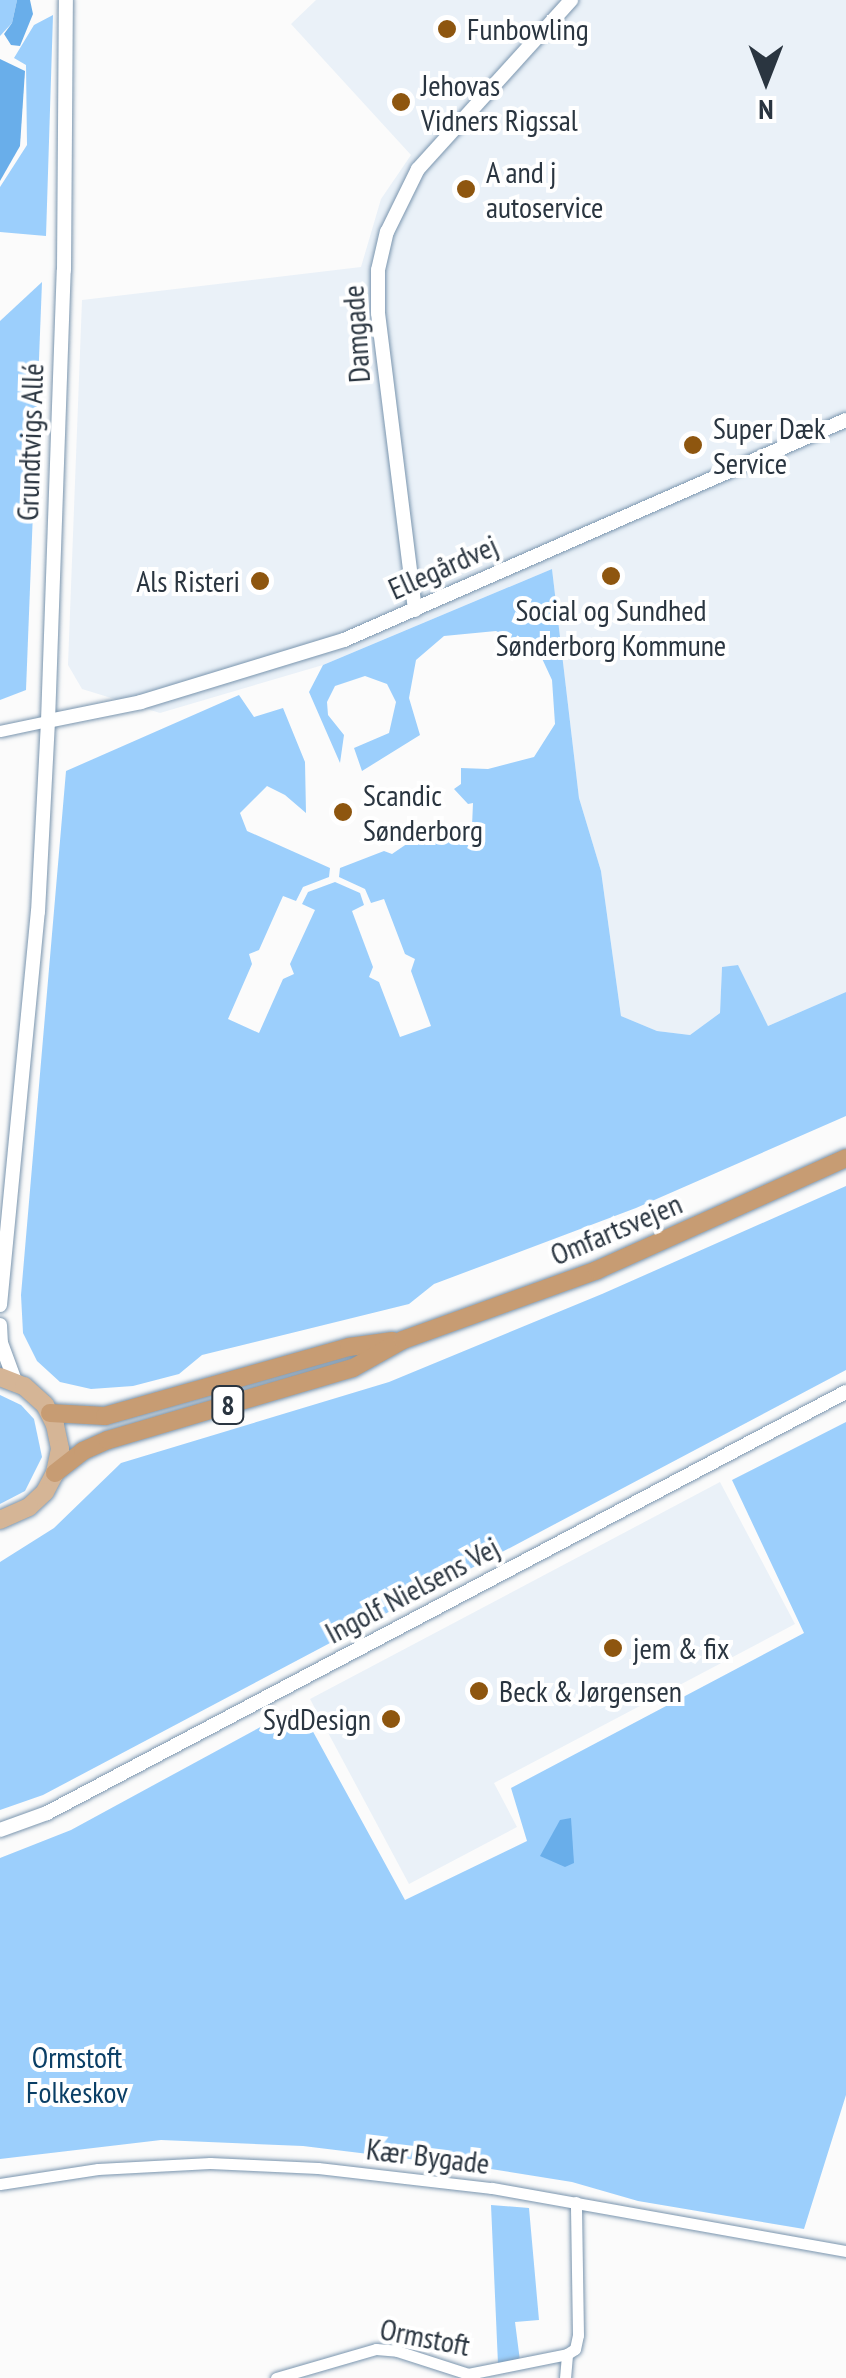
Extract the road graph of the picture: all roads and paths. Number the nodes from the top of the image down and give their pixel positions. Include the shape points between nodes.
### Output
1 (66, 0) edge
2 (571, 0) edge
3 (846, 420) edge
4 (416, 610) junction
5 (48, 720) junction
6 (0, 731) edge
7 (846, 1158) edge
8 (0, 1305) edge
9 (0, 1324) edge
10 (403, 1340) junction
11 (8, 1379) edge
12 (846, 1392) edge
13 (50, 1413) junction
14 (55, 1473) junction
15 (0, 1520) edge
16 (0, 1830) edge
17 (0, 2184) edge
18 (576, 2202) junction
19 (846, 2251) edge
20 (567, 2354) junction
21 (276, 2378) edge
22 (566, 2378) edge

1 - 5 street, Grundtvigs Allé
2 - 4 street, Damgade via 418,170 387,232 378,314
3 - 4 street, Ellegårdvej
4 - 5 street, Ellegårdvej via 280,663
5 - 6 street
5 - 8 street, Grundtvigs Allé via 38,912
7 - 10 highway, Omfartsvejen / 8 via 597,1270
9 - 11 street
10 - 13 highway, Omfartsvejen / 8 via 349,1347 105,1416
10 - 14 highway, Omfartsvejen / 8 via 353,1368 108,1440
11 - 13 main road via 32,1391
12 - 16 street, Ingolf Nielsens Vej via 46,1814
13 - 14 main road via 60,1449
14 - 15 main road, 8 via 38,1500
17 - 18 street, Kær Bygade via 210,2162 409,2177
18 - 19 street, Kær Bygade
18 - 20 street via 578,2335
20 - 21 street, Ormstoft via 468,2374 376,2349
20 - 22 street

